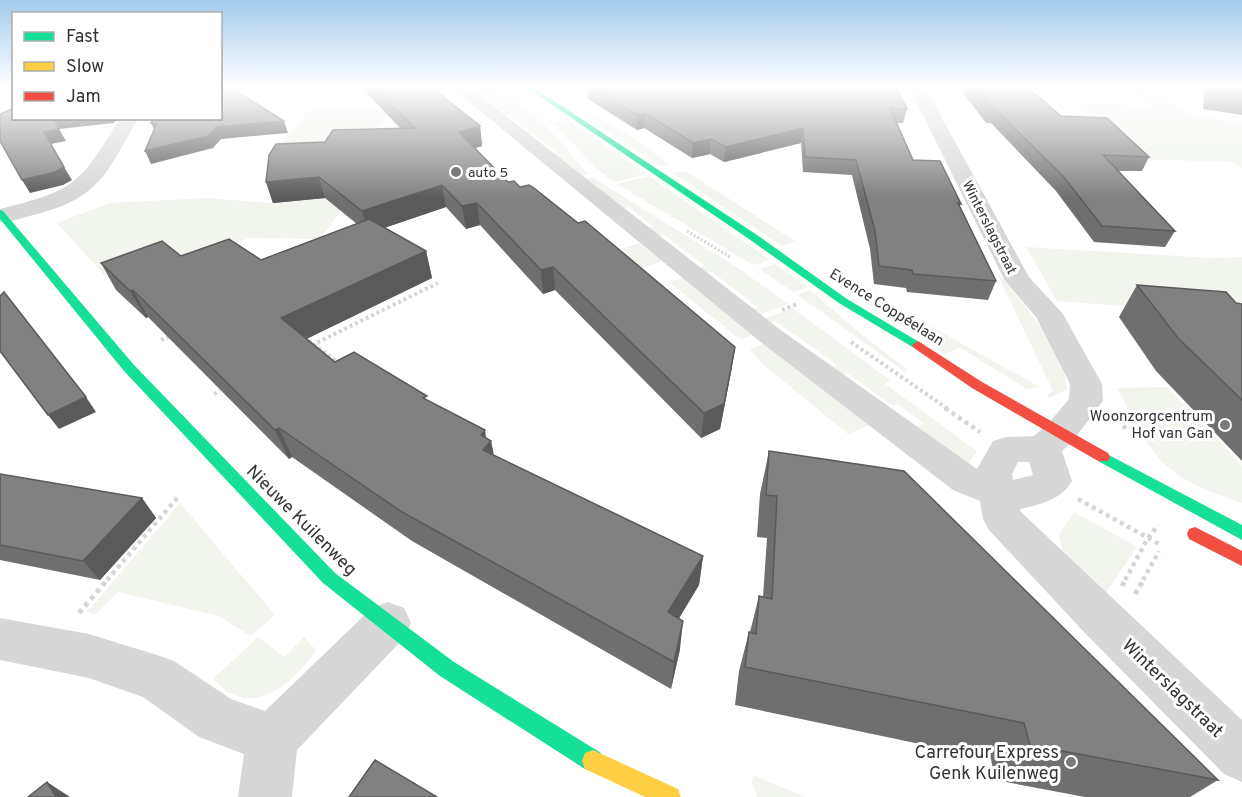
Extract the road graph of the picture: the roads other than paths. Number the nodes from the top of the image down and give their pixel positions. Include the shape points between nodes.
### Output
1 (125, 124) edge
2 (505, 124) edge
3 (585, 124) edge
4 (936, 124) edge
5 (1, 215) edge
6 (843, 301) junction
7 (885, 343) dead end
8 (1041, 452) junction
9 (998, 495) junction
10 (1184, 529) dead end
11 (1242, 533) edge
12 (1242, 559) edge
13 (387, 623) junction
14 (0, 639) edge
15 (272, 739) junction
16 (1242, 756) edge
17 (265, 797) edge
18 (670, 797) edge

1 - 5 street via 80,189
2 - 9 street via 796,356 966,480
3 - 6 street, Evence Coppéelaan
4 - 8 street, Winterslagstraat via 1018,281 1049,314 1086,384 1086,401
5 - 13 street, Nieuwe Kuilenweg via 129,368 329,578
6 - 7 street
6 - 8 street, Evence Coppéelaan via 977,385
8 - 9 street, Winterslagstraat via 993,474
8 - 9 street via 1029,495
8 - 11 street, Evence Coppéelaan via 1176,499
9 - 16 street, Winterslagstraat via 1003,519 1111,608
10 - 12 street
13 - 15 street
13 - 18 street, Nieuwe Kuilenweg via 447,669 594,762
14 - 15 street via 89,656 157,678 217,719
15 - 17 street

